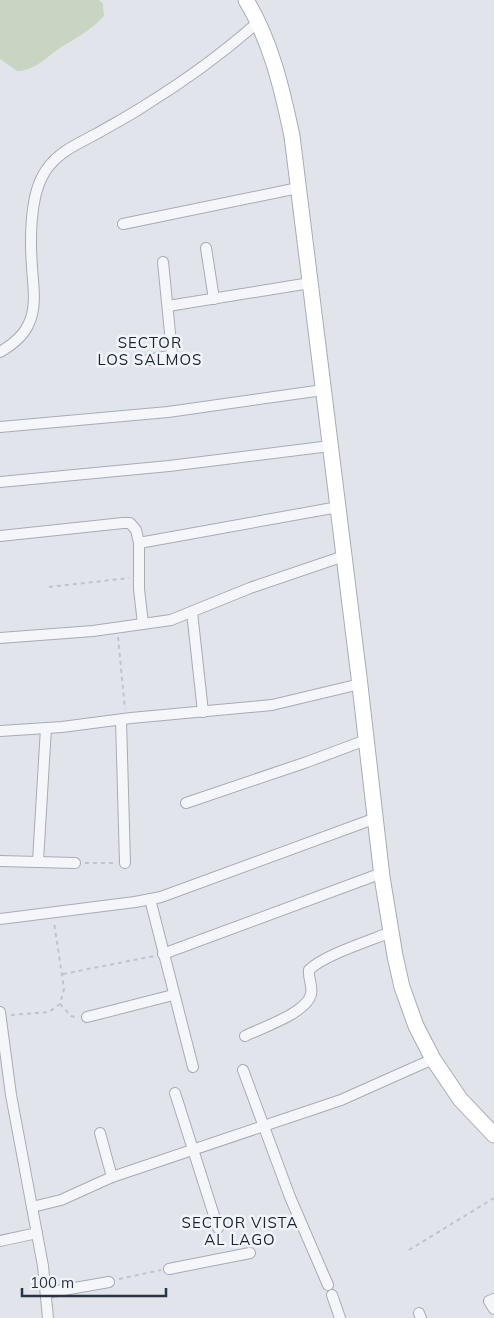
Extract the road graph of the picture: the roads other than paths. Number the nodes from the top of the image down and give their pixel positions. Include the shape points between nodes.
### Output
1 (246, 0) edge
2 (258, 23) junction
3 (298, 188) junction
4 (123, 224) dead end
5 (206, 248) dead end
6 (163, 262) dead end
7 (310, 283) junction
8 (214, 298) junction
9 (168, 306) junction
10 (0, 352) edge
11 (148, 360) dead end
12 (323, 390) junction
13 (0, 427) edge
14 (330, 446) junction
15 (0, 482) edge
16 (338, 507) junction
17 (0, 536) edge
18 (139, 543) junction
19 (344, 556) junction
20 (192, 612) junction
21 (143, 624) junction
22 (0, 638) edge
23 (360, 684) junction
24 (203, 712) junction
25 (123, 719) junction
26 (46, 728) junction
27 (0, 731) edge
28 (366, 740) junction
29 (186, 803) dead end
30 (376, 818) junction
31 (0, 861) edge
32 (38, 861) junction
33 (75, 863) road end
34 (124, 863) road end
35 (382, 873) junction
36 (150, 899) junction
37 (0, 920) edge
38 (391, 932) junction
39 (163, 954) junction
40 (174, 995) junction
41 (0, 1012) edge
42 (0, 1016) edge
43 (87, 1017) road end
44 (245, 1036) dead end
45 (433, 1059) junction
46 (193, 1067) dead end
47 (243, 1070) dead end
48 (175, 1093) dead end
49 (264, 1127) junction
50 (100, 1133) dead end
51 (494, 1135) edge
52 (194, 1150) junction
53 (112, 1177) junction
54 (32, 1207) junction
55 (218, 1228) dead end
56 (37, 1233) junction
57 (0, 1241) edge
58 (250, 1253) dead end
59 (169, 1269) road end
60 (109, 1282) road end
61 (46, 1293) junction
62 (494, 1298) edge
63 (494, 1309) edge
64 (48, 1318) edge
65 (340, 1318) edge

1 - 2 street
2 - 3 street via 273,59 285,102
2 - 10 street via 163,94 74,144 52,163 41,179 33,214 34,293 31,319 23,334
3 - 4 street
3 - 7 street
5 - 8 street
6 - 9 street
7 - 8 street
7 - 12 street
8 - 9 street
9 - 11 street via 172,353
12 - 13 street via 168,412
12 - 14 street
14 - 15 street via 159,468
14 - 16 street
16 - 18 street
16 - 19 street
17 - 18 street via 130,523 136,530
18 - 21 street
19 - 20 street
19 - 23 street
20 - 21 street via 171,620
20 - 24 street
21 - 22 street
23 - 24 street via 272,705
23 - 28 street
24 - 25 street
25 - 26 street
25 - 34 street
26 - 27 street
26 - 32 street
28 - 29 street
28 - 30 street
30 - 35 street
30 - 36 street
31 - 32 street
32 - 33 street
35 - 38 street
35 - 39 street
36 - 37 street
36 - 39 street
38 - 44 street via 313,966 308,975 312,988 308,1002 293,1014
38 - 45 street via 406,999
39 - 40 street
40 - 43 street
40 - 46 street
41 - 42 street
42 - 54 street
45 - 49 street via 341,1100
45 - 51 street via 460,1099
47 - 49 street
48 - 52 street
49 - 52 street
49 - 65 street
50 - 53 street
52 - 53 street
52 - 55 street
53 - 54 street via 61,1200
54 - 56 street
56 - 57 street
56 - 61 street
58 - 59 street
60 - 61 street
61 - 64 street
62 - 63 street via 489,1301

